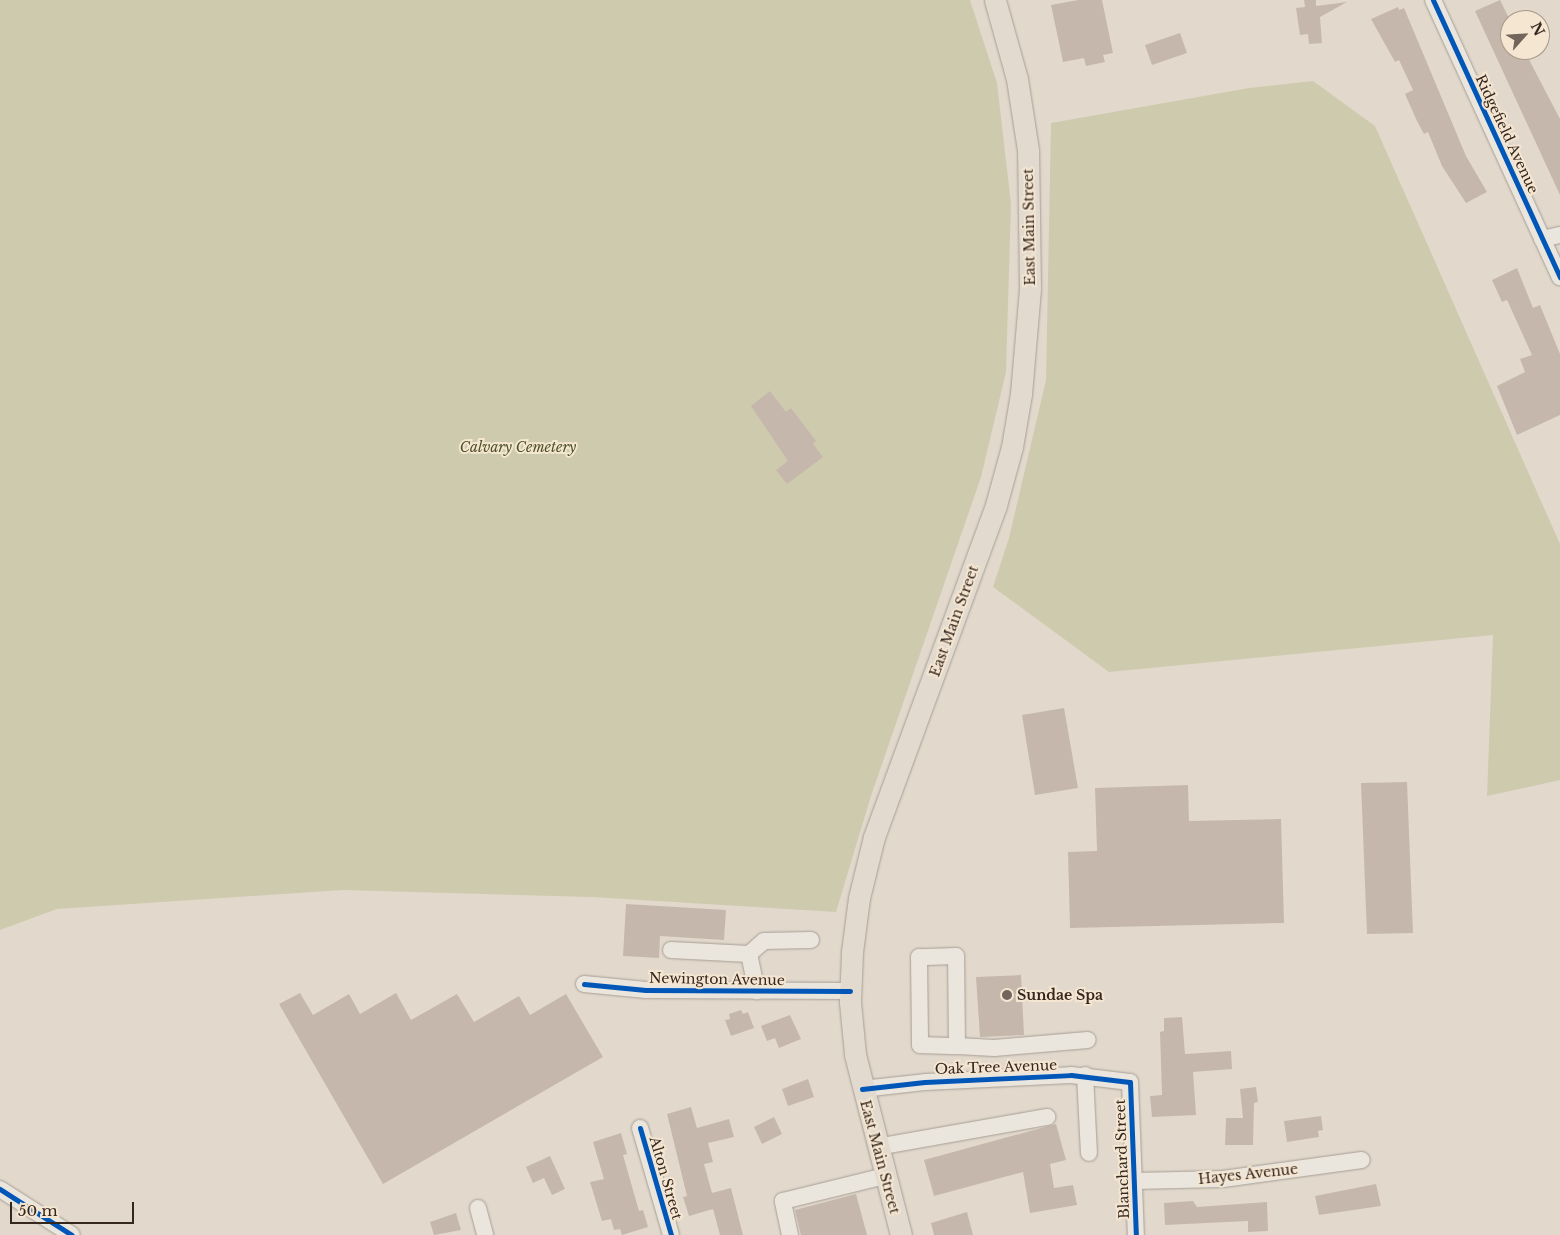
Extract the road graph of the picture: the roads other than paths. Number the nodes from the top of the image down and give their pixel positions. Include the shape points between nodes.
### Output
1 (996, 0) edge
2 (1433, 0) edge
3 (1560, 236) edge
4 (1542, 238) junction
5 (1560, 277) edge
6 (811, 940) dead end
7 (671, 950) dead end
8 (749, 954) junction
9 (584, 984) dead end
10 (757, 991) junction
11 (850, 991) junction
12 (1088, 1040) dead end
13 (957, 1046) junction
14 (1084, 1075) junction
15 (1130, 1082) joint
16 (862, 1089) junction
17 (1047, 1117) dead end
18 (640, 1128) dead end
19 (877, 1147) junction
20 (1089, 1153) dead end
21 (1362, 1160) dead end
22 (885, 1176) junction
23 (1134, 1181) junction
24 (0, 1189) edge
25 (478, 1208) dead end
26 (72, 1235) edge
27 (485, 1235) edge
28 (671, 1235) edge
29 (790, 1235) edge
30 (901, 1235) edge
31 (1136, 1235) edge

1 - 11 main road, East Main Street via 1017,78 1028,150 1030,270 1021,394 1012,447 996,505 867,861 855,924
2 - 4 street, Ridgefield Avenue
3 - 4 street
4 - 5 street, Ridgefield Avenue
6 - 8 street via 764,941
7 - 8 street
8 - 10 street
9 - 10 street, Newington Avenue via 646,990
10 - 11 street, Newington Avenue
11 - 16 main road, East Main Street
12 - 13 street via 994,1048
13 - 13 street via 956,956 918,956 920,1045
14 - 15 street, Oak Tree Avenue
14 - 16 street, Oak Tree Avenue via 925,1082
14 - 20 street
15 - 23 street, Blanchard Street
16 - 19 main road, East Main Street
17 - 19 street
18 - 28 street, Alton Street
19 - 22 main road, East Main Street
21 - 23 street, Hayes Avenue via 1223,1179
22 - 29 street via 783,1201
22 - 30 main road, East Main Street
23 - 31 street, Blanchard Street
24 - 26 street
25 - 27 street

